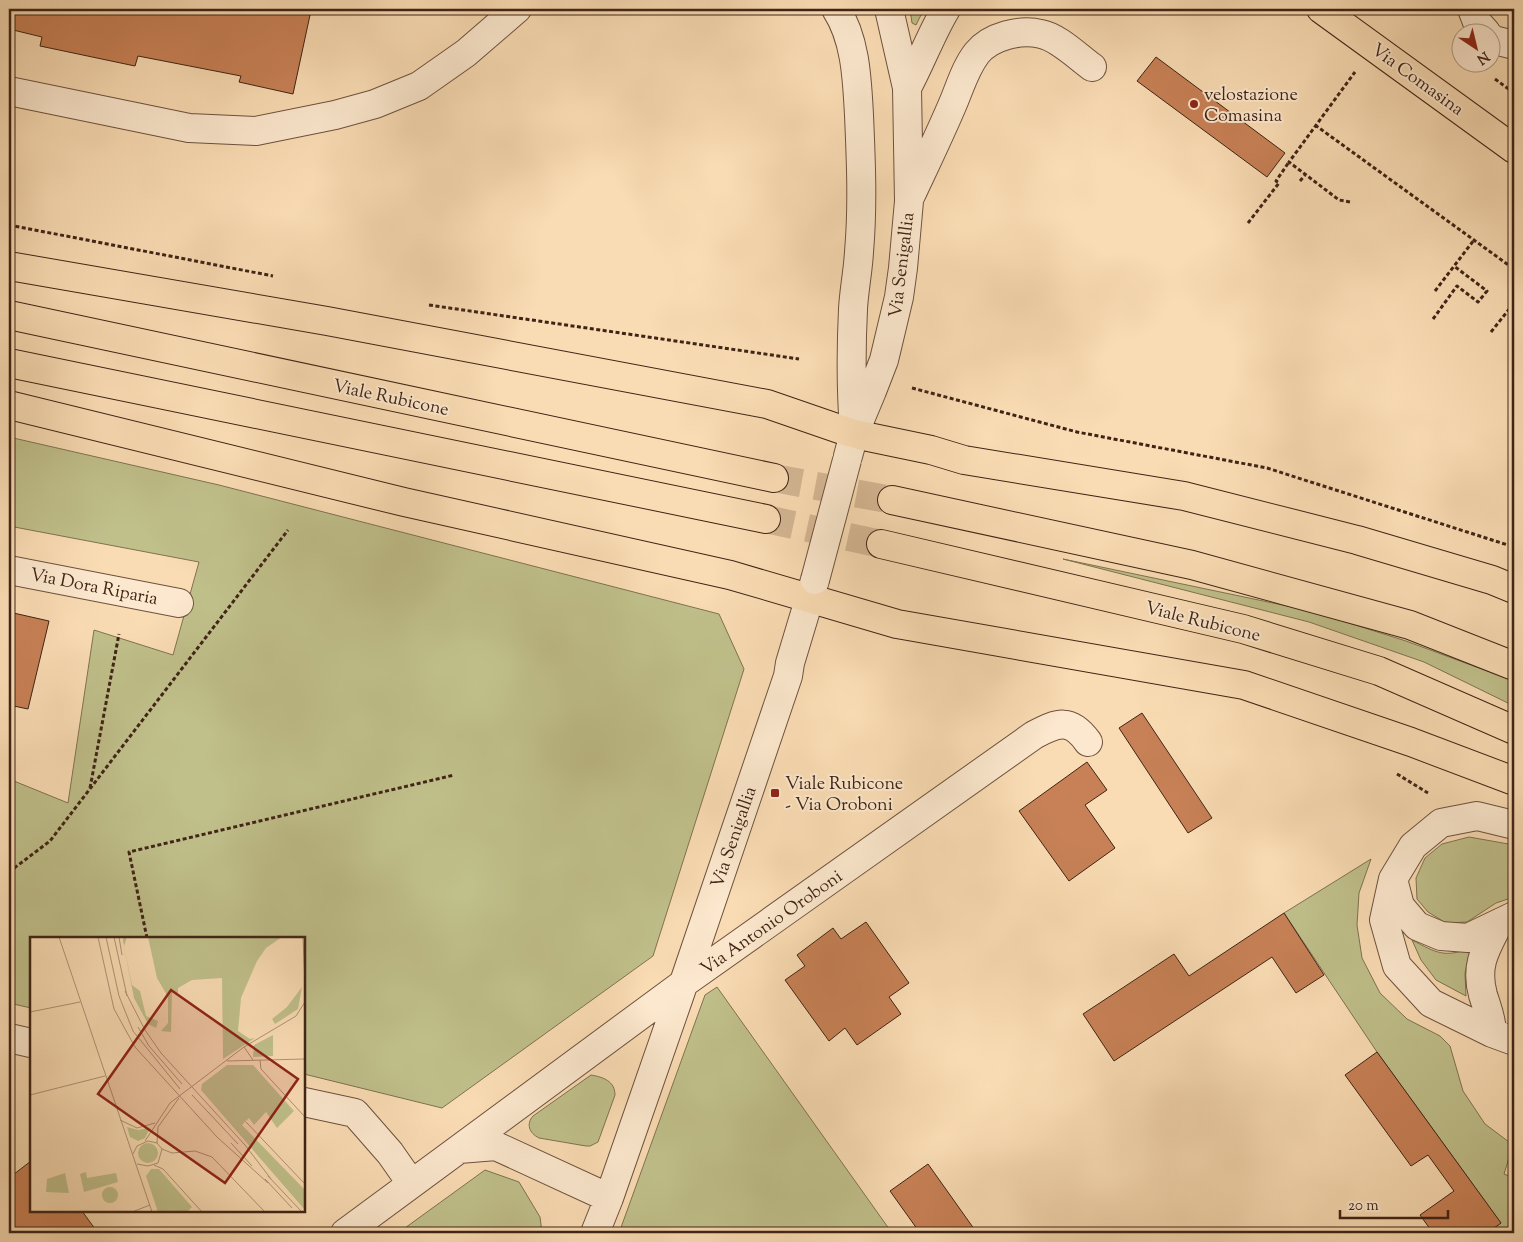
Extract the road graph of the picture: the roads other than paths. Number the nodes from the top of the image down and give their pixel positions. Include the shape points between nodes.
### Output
1 (517, 9) edge
2 (836, 9) edge
3 (890, 9) edge
4 (946, 9) edge
5 (1321, 9) edge
6 (1472, 9) edge
7 (1476, 22) edge
8 (1500, 42) edge
9 (1514, 45) edge
10 (1092, 67) dead end
11 (907, 88) junction
12 (9, 91) edge
13 (1514, 149) edge
14 (909, 200) junction
15 (9, 266) edge
16 (9, 316) edge
17 (9, 363) edge
18 (9, 405) edge
19 (854, 434) junction
20 (774, 478) tunnel mouth
21 (892, 500) tunnel mouth
22 (766, 519) tunnel mouth
23 (881, 544) tunnel mouth
24 (9, 570) edge
25 (813, 589) junction
26 (1514, 589) edge
27 (179, 603) dead end
28 (1514, 666) edge
29 (1514, 730) edge
30 (1088, 742) dead end
31 (1514, 781) edge
32 (1514, 825) edge
33 (1393, 879) junction
34 (1506, 921) edge
35 (684, 983) junction
36 (1503, 1037) edge
37 (9, 1038) edge
38 (30, 1043) edge
39 (305, 1102) edge
40 (459, 1149) junction
41 (412, 1183) junction
42 (609, 1198) junction
43 (344, 1233) edge
44 (595, 1233) edge

1 - 12 street via 466,53 419,86 376,104 256,131 189,128
2 - 19 street, Via Senigallia via 847,30 856,71 862,180 851,348
3 - 11 street, Via Senigallia
4 - 11 street
5 - 13 main road, Via Comasina
6 - 7 street
8 - 9 street
10 - 14 street via 1058,41 1041,34 1017,33 988,44 966,70
11 - 14 street, Via Senigallia
14 - 19 street, Via Senigallia via 903,268 892,331
15 - 19 main road via 327,321 767,404
16 - 20 main road, Viale Rubicone
17 - 22 main road
18 - 25 main road via 404,502 730,575
19 - 25 street, Via Senigallia, bridge
19 - 26 main road via 964,460 1184,496 1357,540
21 - 28 main road via 1192,565 1410,625
23 - 29 main road, Viale Rubicone via 1243,629 1379,671
24 - 27 street, Via Dora Riparia
25 - 31 main road via 896,624 1244,685
25 - 35 street, Via Senigallia via 788,676
30 - 35 street, Via Antonio Oroboni via 1075,727 1050,726
32 - 33 street via 1477,816 1441,823 1413,846
33 - 34 street via 1400,906 1417,926 1441,936 1468,938
33 - 36 street via 1384,920 1397,966 1431,1002
34 - 36 street via 1482,957 1480,977 1492,1020
35 - 40 street, Via Antonio Oroboni
35 - 42 street, Via Senigallia
37 - 38 street
39 - 41 street via 355,1114
40 - 41 street, Via Antonio Oroboni
40 - 42 street via 496,1146
41 - 43 street, Via Antonio Oroboni
42 - 44 street, Via Senigallia

